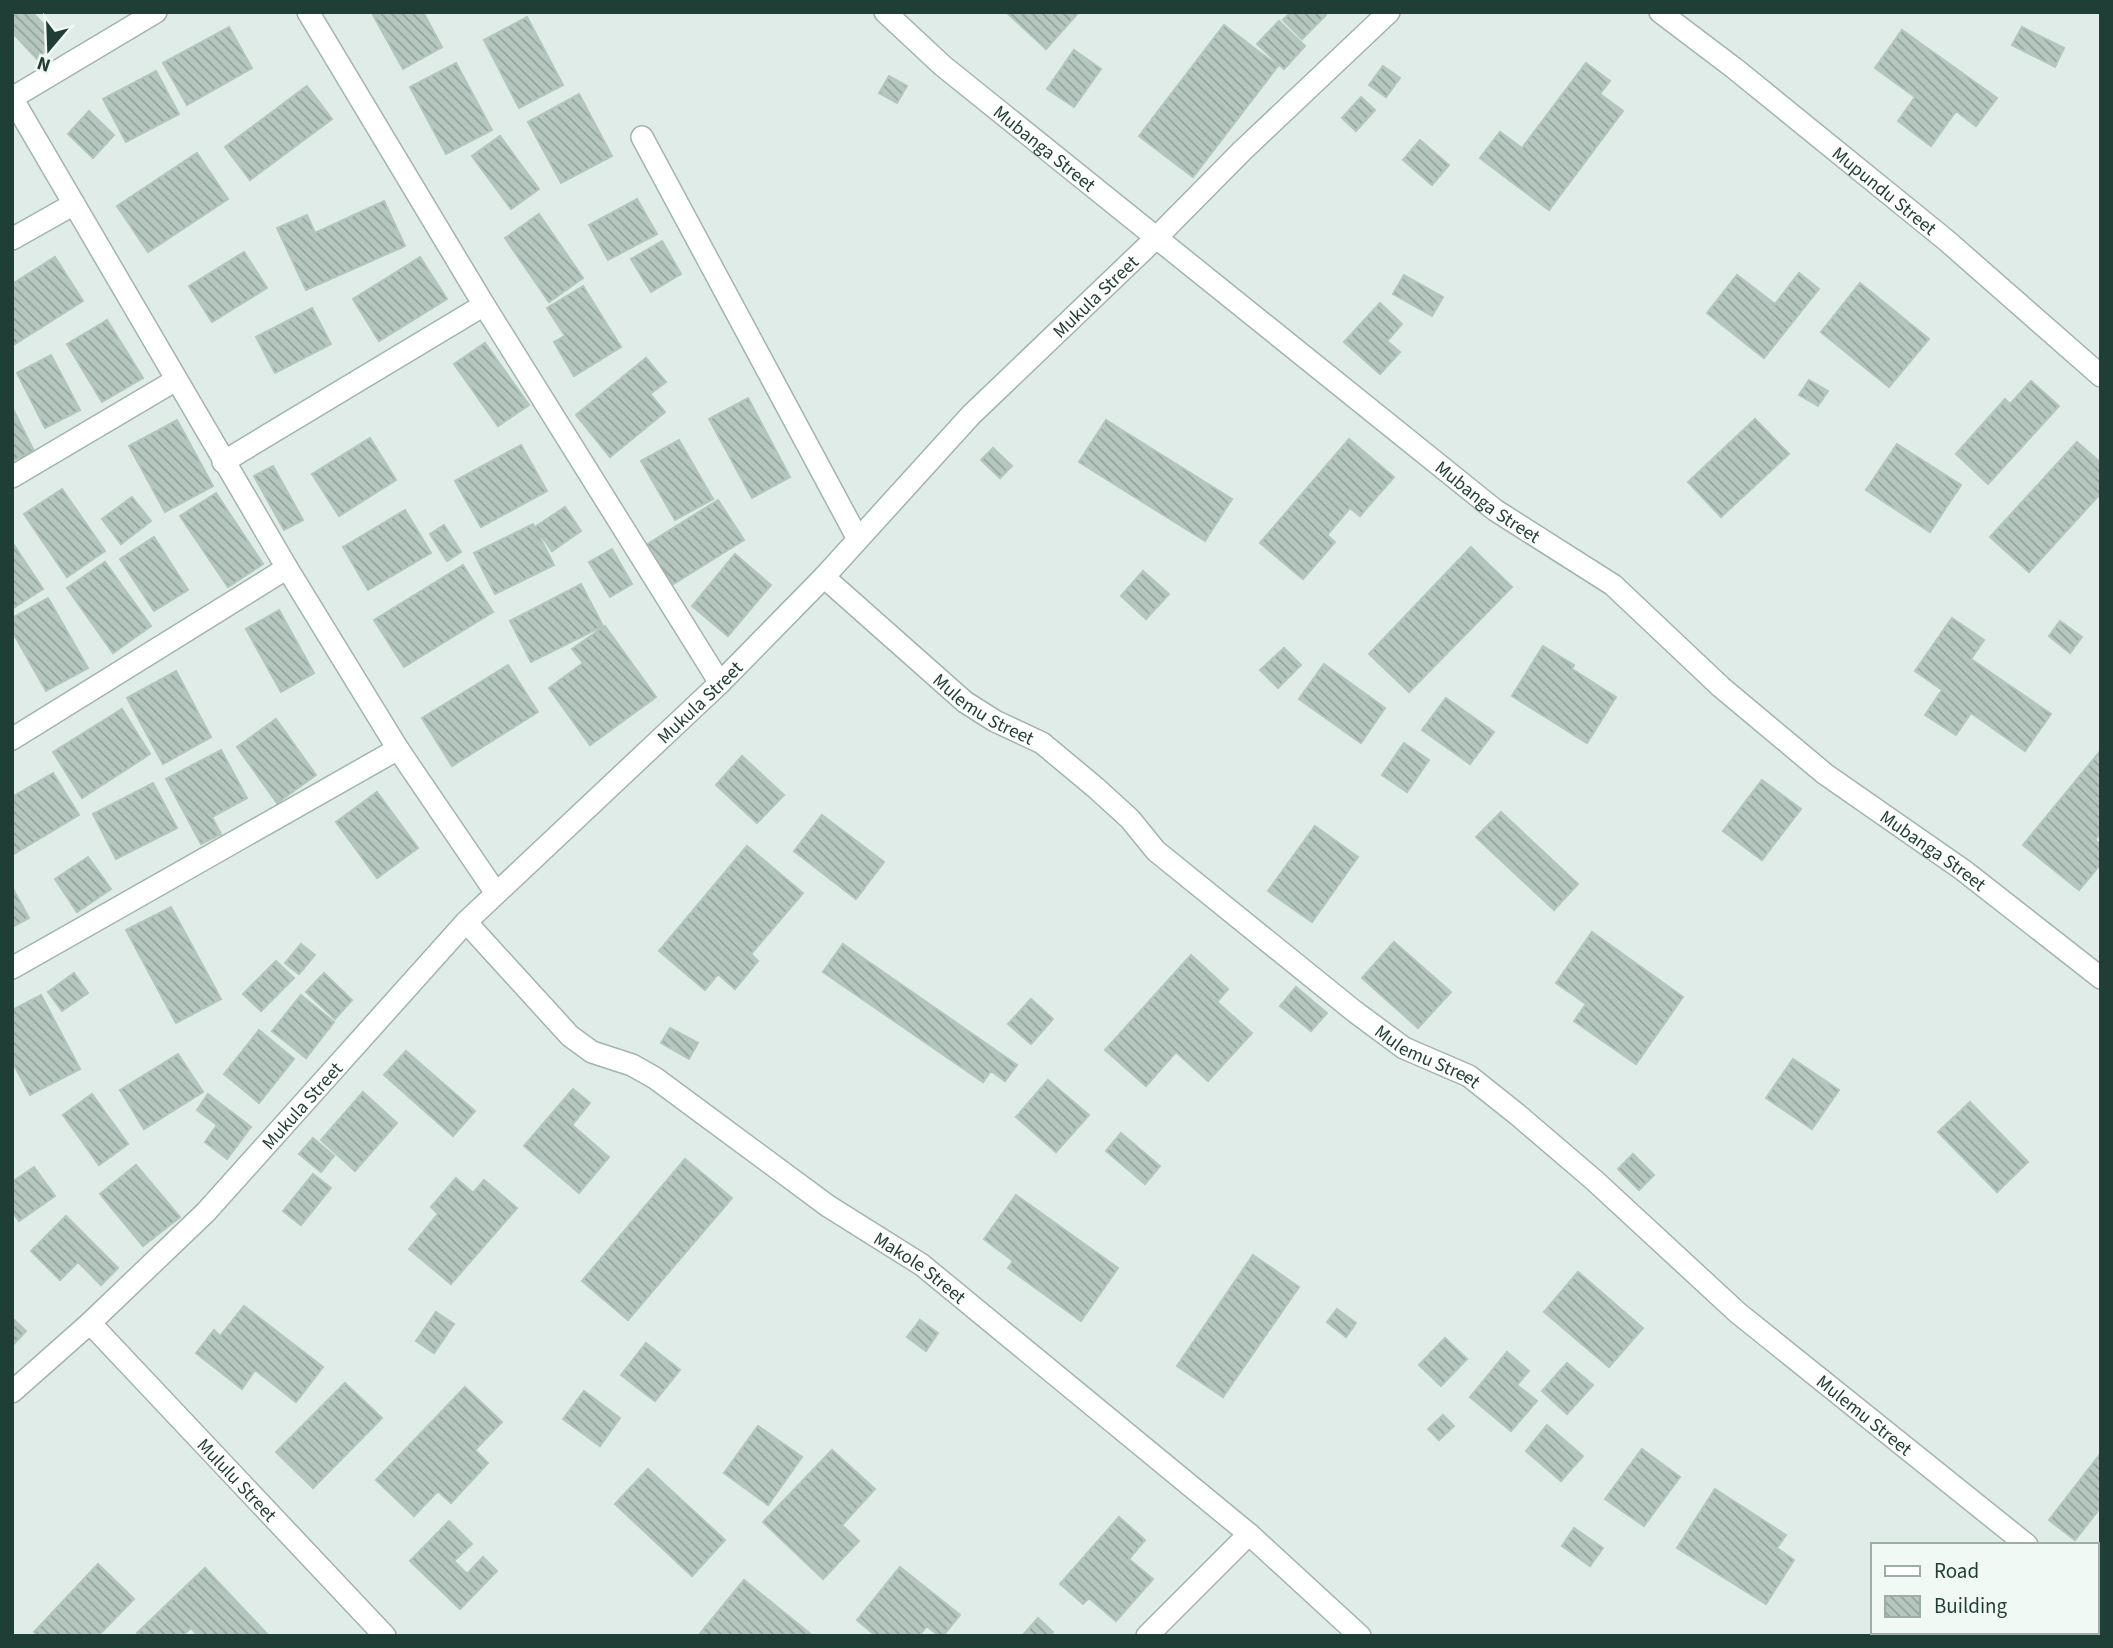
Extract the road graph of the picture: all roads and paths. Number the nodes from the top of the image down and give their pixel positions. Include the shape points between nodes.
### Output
1 (156, 12) edge
2 (308, 12) edge
3 (885, 12) edge
4 (1389, 12) edge
5 (1660, 12) edge
6 (12, 98) edge
7 (642, 137) dead end
8 (74, 204) junction
9 (1156, 238) junction
10 (12, 240) edge
11 (484, 305) junction
12 (2101, 376) edge
13 (176, 380) junction
14 (223, 462) junction
15 (12, 477) edge
16 (858, 539) junction
17 (287, 568) junction
18 (824, 577) junction
19 (720, 683) junction
20 (12, 739) edge
21 (398, 749) junction
22 (496, 893) junction
23 (466, 922) junction
24 (12, 968) edge
25 (2101, 978) edge
26 (90, 1323) junction
27 (12, 1392) edge
28 (1249, 1534) junction
29 (2025, 1543) edge
30 (385, 1636) edge
31 (1146, 1636) edge
32 (1360, 1636) edge

1 - 6 street
2 - 11 street
3 - 9 street, Mubanga Street via 943,66
4 - 9 street, Mukula Street
5 - 12 street, Mupundu Street via 1946,240
6 - 8 street
7 - 16 street
8 - 10 street
8 - 13 street
9 - 16 street, Mukula Street via 971,415
9 - 25 street, Mubanga Street via 1495,510 1613,584 1721,687 1825,774 1963,870
11 - 14 street
11 - 19 street
13 - 14 street
13 - 15 street
14 - 17 street
16 - 18 street, Mukula Street
17 - 20 street
17 - 21 street
18 - 19 street, Mukula Street
18 - 29 street, Mulemu Street via 965,702 1042,743 1130,820 1157,851 1354,1011 1404,1048 1469,1076 1518,1115 1738,1313
19 - 22 street, Mukula Street
21 - 22 street
21 - 24 street
22 - 23 street, Mukula Street
23 - 26 street, Mukula Street via 206,1212
23 - 28 street, Makole Street via 570,1036 592,1052 655,1078 828,1206 922,1265
26 - 27 street, Mukula Street
26 - 30 street, Mululu Street
28 - 31 street
28 - 32 street, Makole Street

